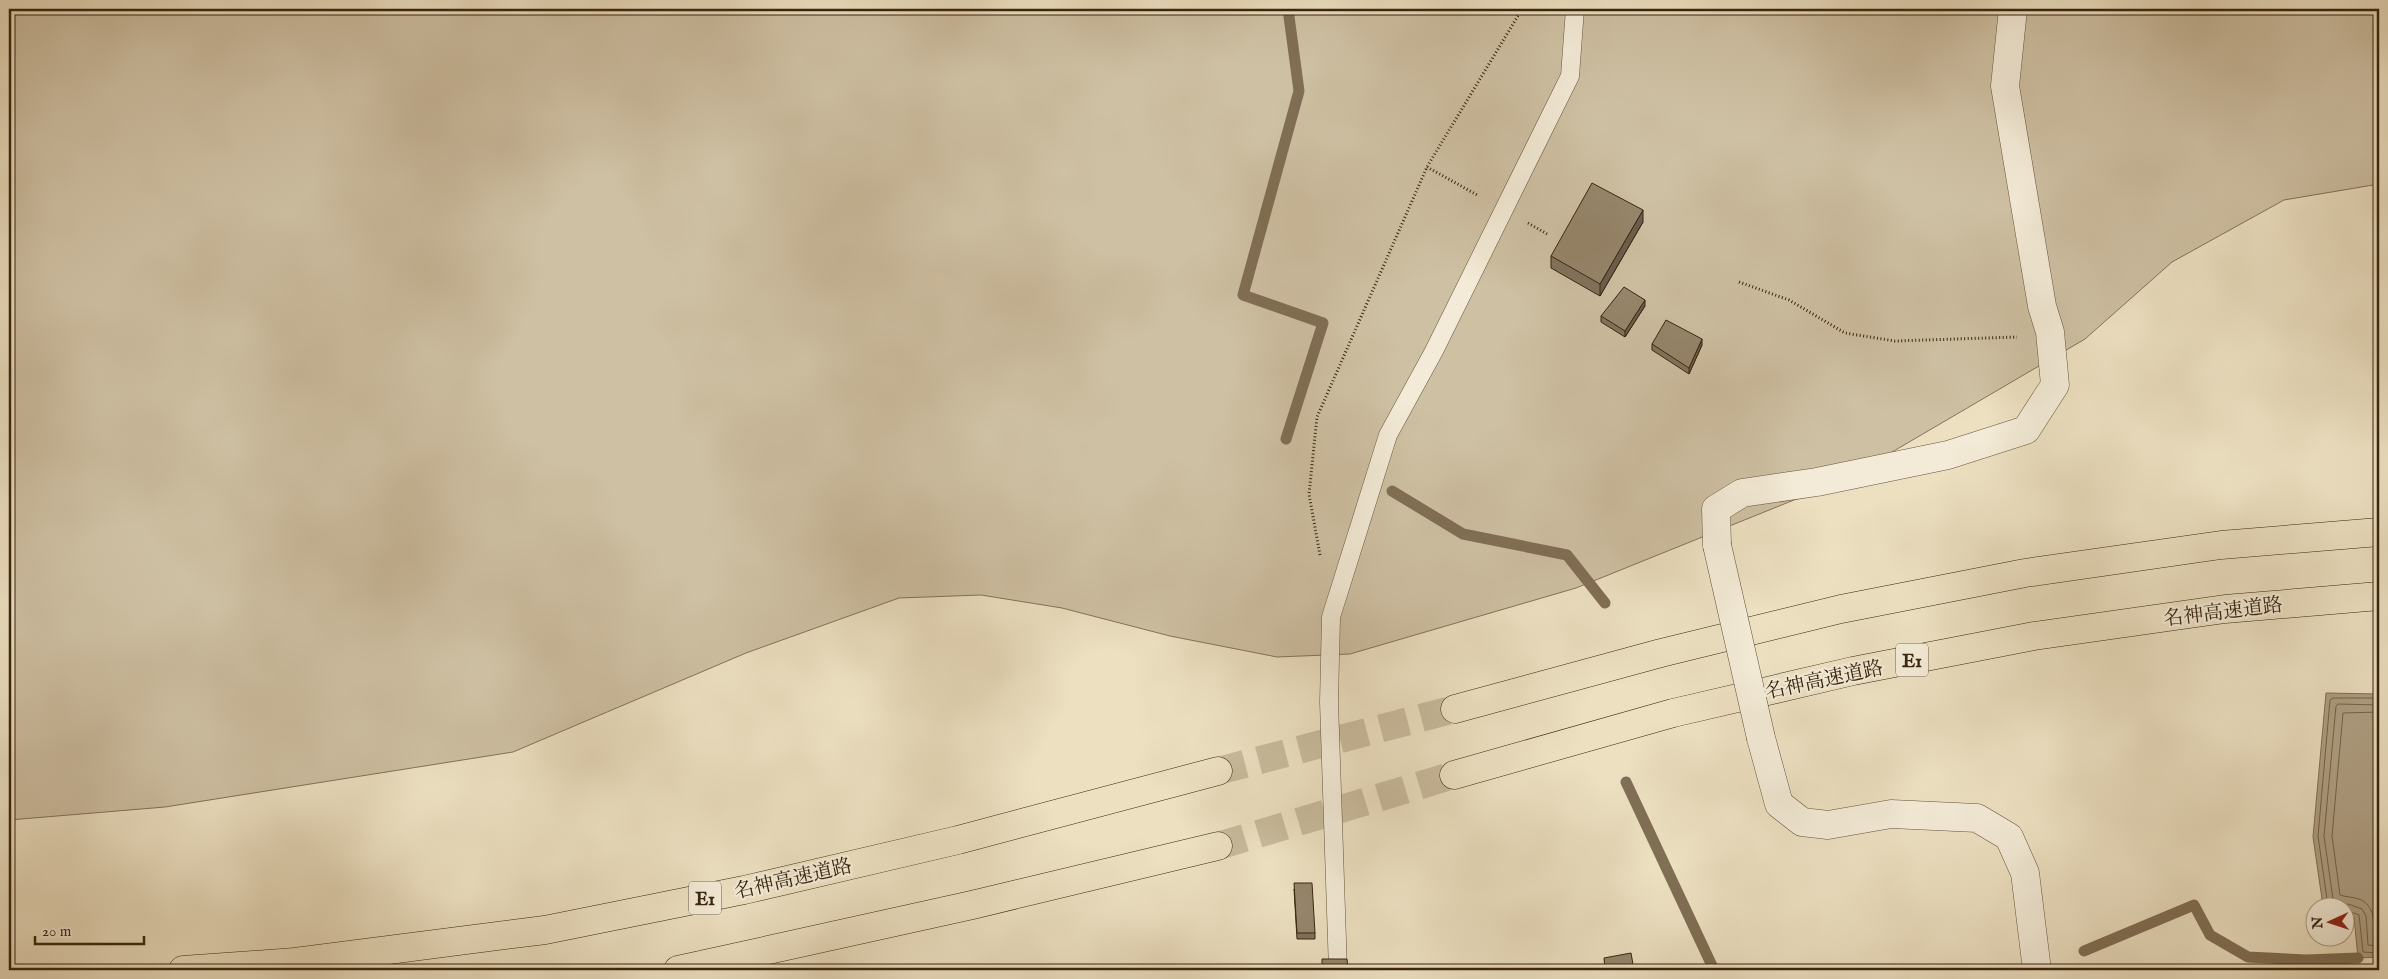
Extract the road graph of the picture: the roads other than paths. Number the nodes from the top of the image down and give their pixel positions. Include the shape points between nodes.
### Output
1 (1575, 9) edge
2 (2014, 9) edge
3 (2379, 532) edge
4 (2379, 596) edge
5 (1455, 709) tunnel mouth
6 (1218, 771) tunnel mouth
7 (1454, 775) tunnel mouth
8 (1218, 846) tunnel mouth
9 (183, 970) edge
10 (678, 970) edge
11 (1338, 970) edge
12 (2037, 970) edge

1 - 11 lane via 1570,76 1434,351 1388,436 1331,617 1329,702
2 - 12 street, bridge via 2005,86 2042,306 2050,332 2055,385 2026,430 1948,456 1742,493 1716,509 1717,545 1779,804 1802,822 1828,824 1891,814 1977,818 2009,837 2025,873
3 - 5 highway via 2221,545 2025,573 1841,609 1661,653
4 - 7 highway, 名神高速道路 / E1 via 2225,609 2024,638 1853,671 1673,713
6 - 9 highway, 名神高速道路 / E1 via 938,845 744,890 545,930 295,962
8 - 10 highway via 953,910

